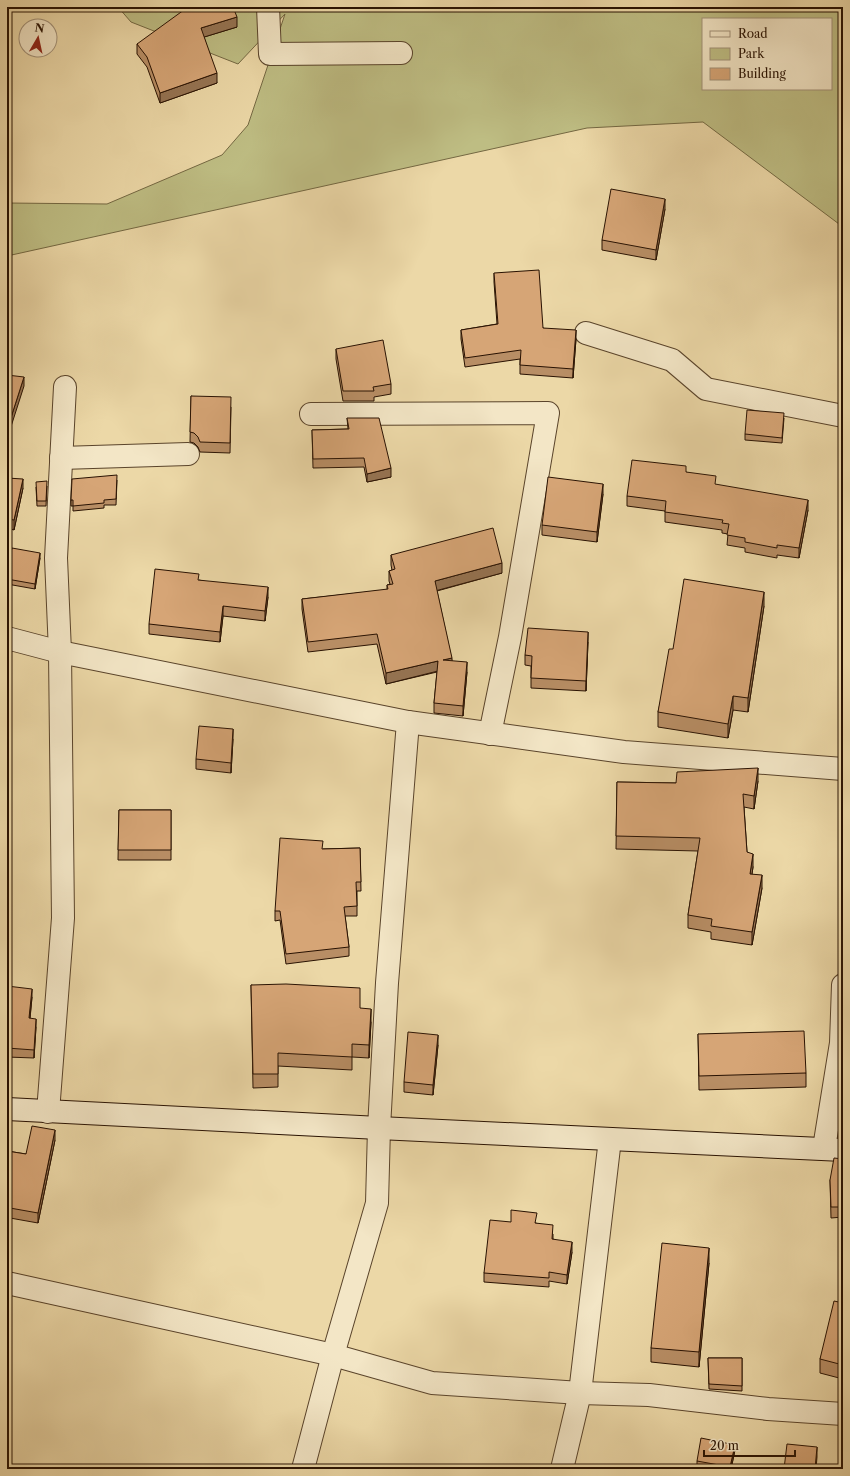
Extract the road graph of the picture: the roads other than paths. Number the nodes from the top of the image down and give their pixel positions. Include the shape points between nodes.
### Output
1 (268, 7) edge
2 (401, 53) dead end
3 (586, 333) dead end
4 (65, 387) dead end
5 (311, 414) dead end
6 (843, 416) edge
7 (188, 454) dead end
8 (61, 458) junction
9 (7, 638) edge
10 (60, 652) junction
11 (408, 722) junction
12 (490, 734) junction
13 (843, 769) edge
14 (843, 985) edge
15 (7, 1109) edge
16 (48, 1112) junction
17 (379, 1128) junction
18 (610, 1139) junction
19 (833, 1149) edge
20 (7, 1283) edge
21 (333, 1355) junction
22 (580, 1393) junction
23 (843, 1414) edge
24 (304, 1469) edge
25 (562, 1469) edge

1 - 2 street via 270,54
3 - 6 street via 672,360 706,389
4 - 8 street
5 - 12 street via 548,413
7 - 8 street
8 - 10 street via 56,558
9 - 10 street
10 - 11 street
10 - 16 street via 63,918
11 - 12 street
11 - 17 street via 387,983
12 - 13 street via 624,752
14 - 19 street
15 - 16 street
16 - 17 street
17 - 18 street
17 - 21 street via 377,1203
18 - 19 street
18 - 22 street
20 - 21 street
21 - 22 street via 432,1384
21 - 24 street
22 - 23 street via 649,1396
22 - 25 street

